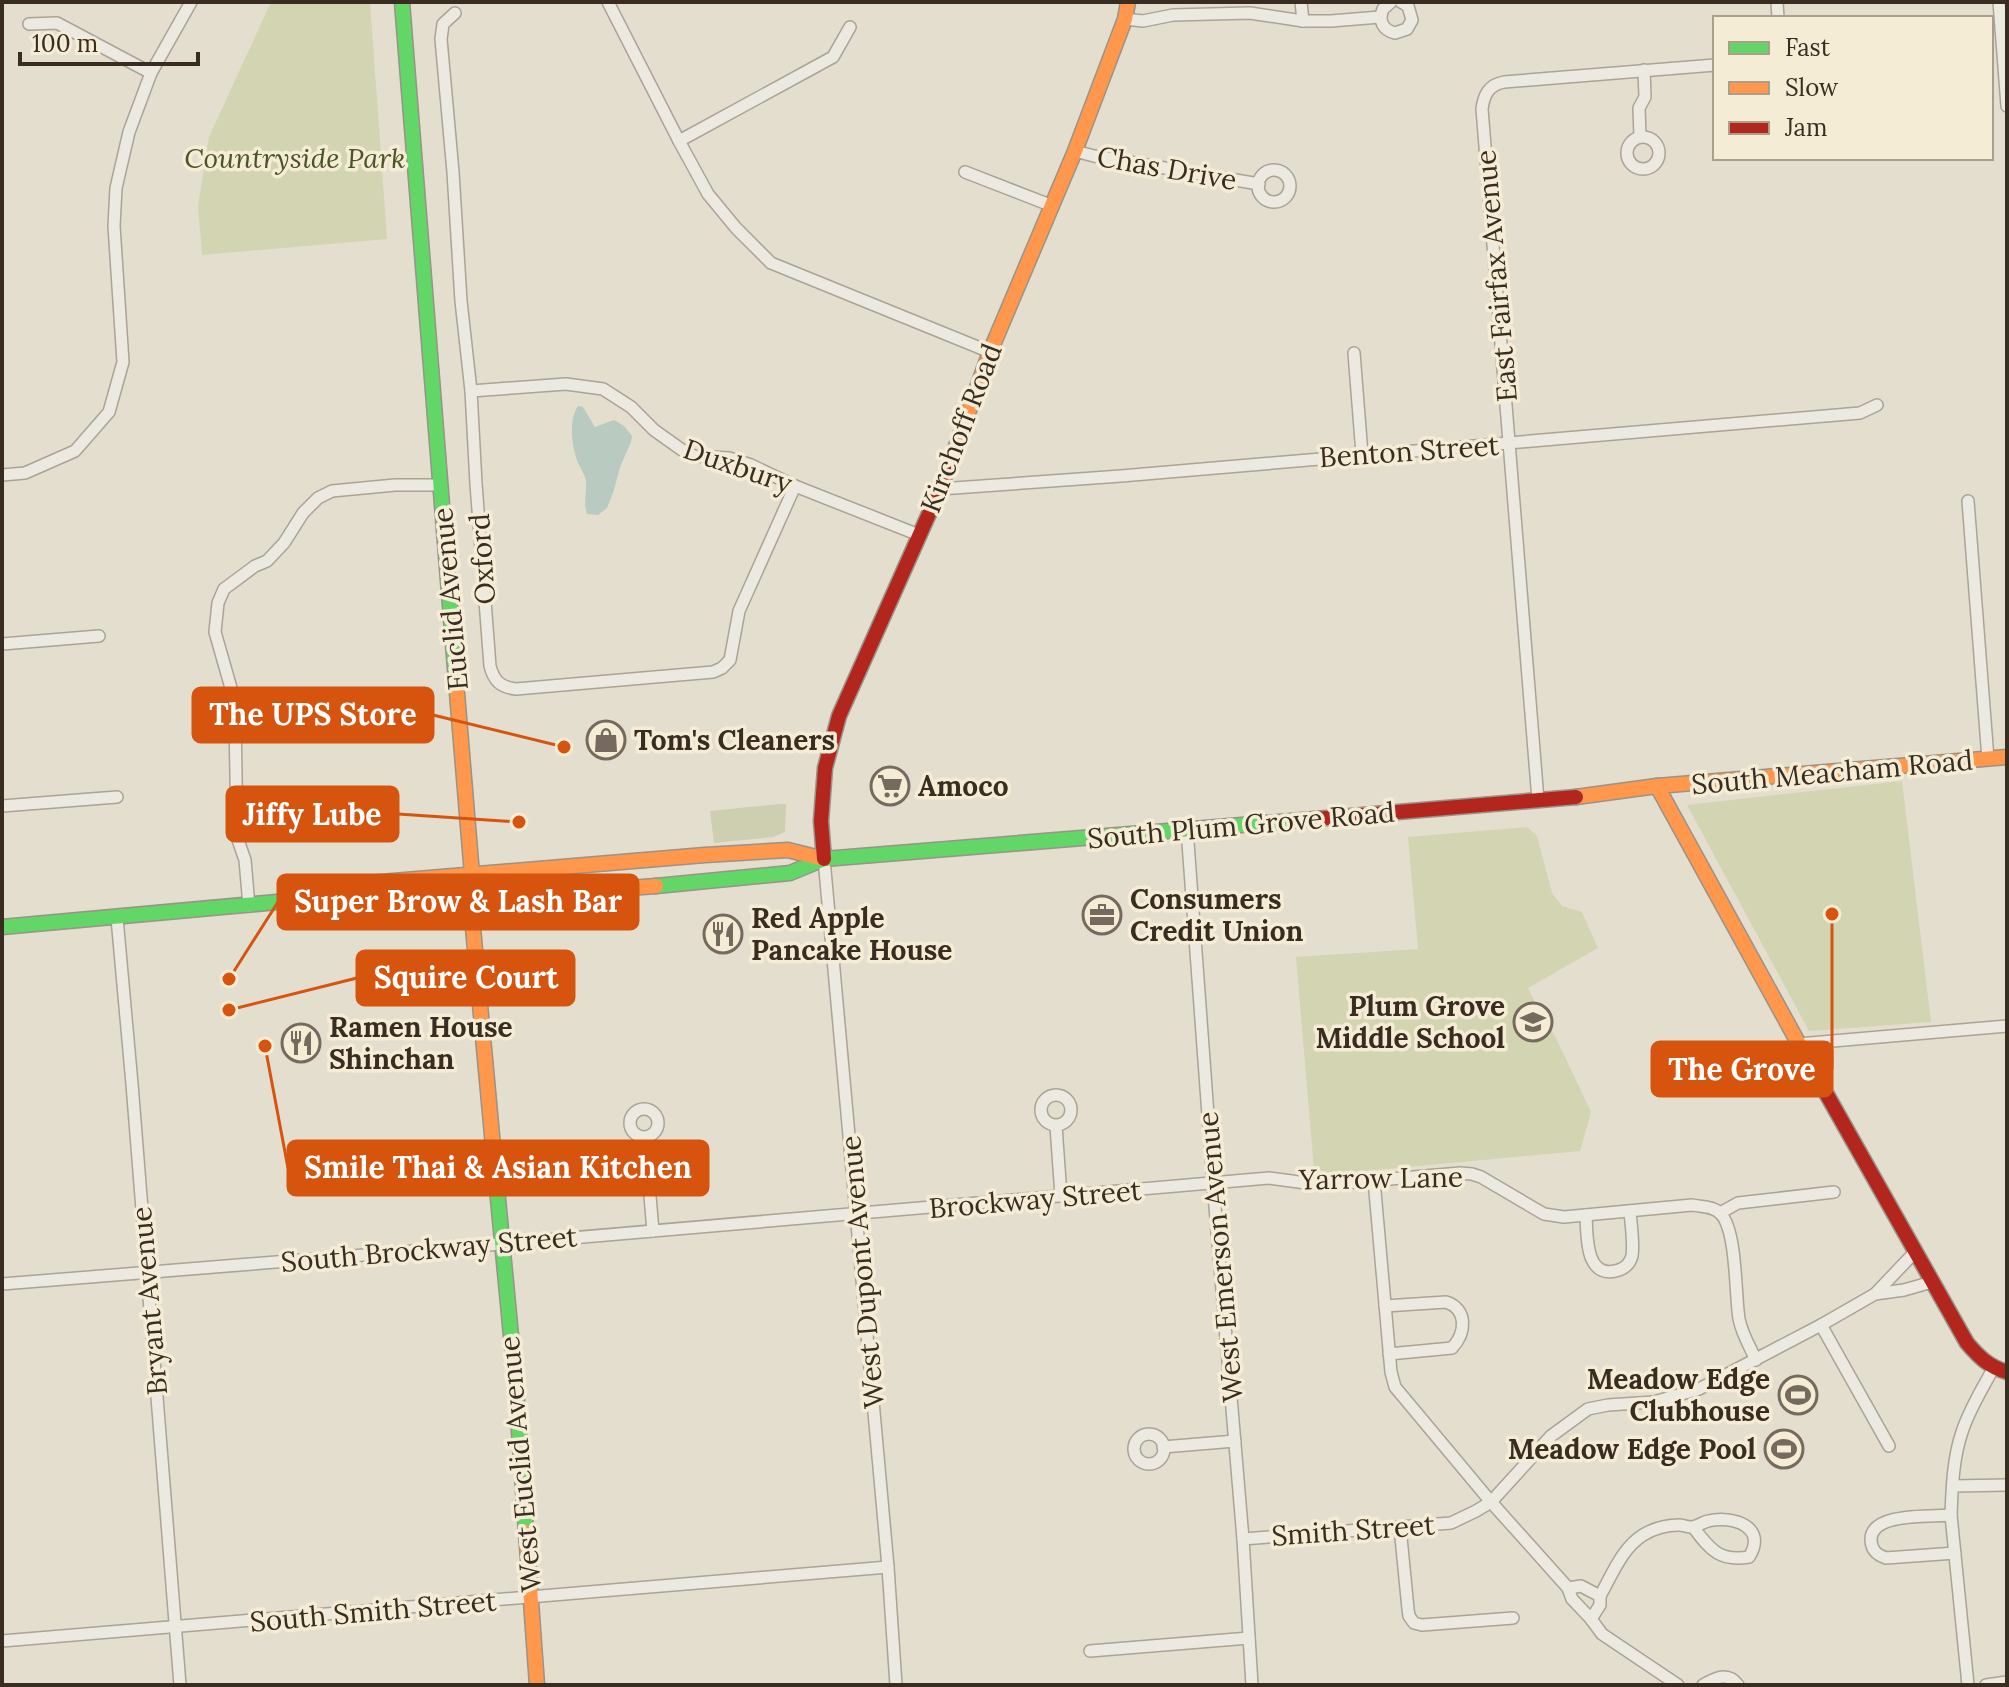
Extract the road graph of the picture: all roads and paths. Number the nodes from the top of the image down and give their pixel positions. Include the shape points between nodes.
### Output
1 (191, 2) edge
2 (402, 2) edge
3 (608, 2) edge
4 (1128, 2) edge
5 (1301, 2) edge
6 (1391, 2) edge
7 (1401, 2) edge
8 (1999, 2) edge
9 (455, 13) dead end
10 (1380, 17) junction
11 (1125, 19) junction
12 (1303, 21) junction
13 (29, 24) dead end
14 (850, 27) dead end
15 (2000, 45) edge
16 (1713, 65) edge
17 (1644, 70) junction
18 (151, 73) junction
19 (2007, 106) edge
20 (1640, 137) dead end
21 (679, 141) junction
22 (1075, 151) junction
23 (965, 172) dead end
24 (1259, 184) dead end
25 (1050, 205) junction
26 (990, 352) junction
27 (1354, 353) dead end
28 (471, 391) junction
29 (1877, 405) dead end
30 (1510, 443) junction
31 (1362, 454) junction
32 (2, 475) edge
33 (441, 485) junction
34 (795, 486) junction
35 (940, 489) junction
36 (1968, 501) dead end
37 (919, 535) junction
38 (99, 636) dead end
39 (2, 644) edge
40 (2007, 757) edge
41 (1988, 759) junction
42 (1657, 786) junction
43 (117, 797) dead end
44 (1538, 800) junction
45 (2, 806) edge
46 (1187, 829) junction
47 (824, 859) junction
48 (472, 874) junction
49 (474, 899) junction
50 (288, 901) junction
51 (249, 906) junction
52 (117, 918) junction
53 (2, 927) edge
54 (2007, 1026) edge
55 (1798, 1044) junction
56 (1056, 1126) dead end
57 (645, 1138) dead end
58 (1374, 1180) junction
59 (1213, 1183) junction
60 (1834, 1192) dead end
61 (1061, 1196) junction
62 (1630, 1211) junction
63 (1720, 1213) junction
64 (857, 1214) junction
65 (1586, 1215) junction
66 (653, 1231) junction
67 (501, 1244) junction
68 (1915, 1252) junction
69 (146, 1271) junction
70 (1932, 1282) junction
71 (2, 1284) edge
72 (1875, 1294) junction
73 (1385, 1306) junction
74 (1821, 1325) junction
75 (1389, 1354) junction
76 (1756, 1360) junction
77 (2000, 1370) edge
78 (1235, 1441) junction
79 (1889, 1446) dead end
80 (1163, 1447) dead end
81 (2007, 1485) edge
82 (1953, 1486) junction
83 (1491, 1502) junction
84 (1951, 1515) junction
85 (1400, 1527) junction
86 (1693, 1527) junction
87 (1243, 1539) junction
88 (1955, 1553) junction
89 (888, 1567) junction
90 (1568, 1588) junction
91 (1600, 1596) junction
92 (531, 1597) junction
93 (1513, 1618) dead end
94 (1591, 1619) junction
95 (176, 1628) junction
96 (1249, 1638) junction
97 (2, 1641) edge
98 (1090, 1651) dead end
99 (2007, 1682) edge
100 (180, 1685) edge
101 (537, 1685) edge
102 (896, 1685) edge
103 (1252, 1685) edge
104 (1676, 1685) edge
105 (1703, 1685) edge
106 (1738, 1685) edge
107 (1968, 1685) edge
108 (1986, 1685) edge

1 - 18 street
2 - 33 main road, Euclid Avenue
3 - 21 street
4 - 11 main road, Kirchoff Road
5 - 12 street
6 - 10 street
7 - 10 street via 1412,16 1407,29 1390,32
8 - 15 street
9 - 28 street, Oxford via 443,24 441,39
10 - 12 street
11 - 12 street via 1250,13
11 - 22 main road, Kirchoff Road
13 - 18 street via 57,23
14 - 21 street via 833,57
15 - 19 street
16 - 17 street
17 - 20 street
17 - 30 street, East Fairfax Avenue via 1504,82 1483,98
18 - 32 street via 116,188 123,362 109,412 75,451 25,473
21 - 26 street via 708,194 771,263
22 - 24 street, Chas Drive
22 - 25 main road, Kirchoff Road
23 - 25 street
25 - 26 main road, Kirchoff Road
26 - 35 main road, Kirchoff Road
27 - 31 street
28 - 34 street, Duxbury via 566,384 603,389 682,450 751,465
28 - 34 street, Oxford via 490,666 505,688 722,668 730,660 739,611
29 - 30 street, Benton Street via 1860,413
30 - 31 street, Benton Street
30 - 44 street, East Fairfax Avenue
31 - 35 street, Benton Street
33 - 48 main road, Euclid Avenue
33 - 51 street via 325,494 303,513 267,561 224,589 215,632 233,701 237,837
34 - 37 street, Duxbury
35 - 37 main road, Kirchoff Road
36 - 41 street
37 - 47 main road, Kirchoff Road via 839,716 825,768
38 - 39 street
40 - 41 main road, South Meacham Road
41 - 42 main road, South Meacham Road
42 - 44 main road, South Plum Grove Road
42 - 55 main road
43 - 45 street
44 - 46 main road, South Plum Grove Road
46 - 47 main road, South Plum Grove Road
46 - 59 street, West Emerson Avenue
47 - 48 main road, South Plum Grove Road via 788,850
47 - 49 main road, South Plum Grove Road via 790,873
47 - 64 street, West Dupont Avenue
48 - 49 main road, Euclid Avenue
48 - 50 main road, South Plum Grove Road via 308,888
49 - 50 main road, South Plum Grove Road via 310,911
49 - 67 main road, Euclid Avenue
50 - 51 main road, South Plum Grove Road
51 - 52 main road, South Plum Grove Road
52 - 53 main road, South Plum Grove Road
52 - 69 street, Bryant Avenue
54 - 55 street
55 - 68 main road
56 - 61 street
57 - 66 street
58 - 59 street, Yarrow Lane
58 - 65 street, Yarrow Lane via 1472,1174 1544,1214
58 - 73 street
59 - 61 street, Brockway Street
59 - 78 street, West Emerson Avenue
60 - 63 street via 1738,1203
61 - 64 street, Brockway Street
62 - 63 street, Yarrow Lane via 1692,1205
62 - 65 street, Yarrow Lane
62 - 65 street via 1632,1256 1616,1271 1592,1263
63 - 76 street via 1730,1228 1740,1321
64 - 66 street, South Brockway Street
64 - 89 street, West Dupont Avenue
66 - 67 street, South Brockway Street
67 - 69 street, South Brockway Street
67 - 92 main road, West Euclid Avenue
68 - 70 main road
68 - 72 street, Smith Street
69 - 71 street, South Brockway Street
69 - 95 street, Bryant Avenue
70 - 72 street, Smith Street
70 - 77 main road via 1967,1343
72 - 74 street, Smith Street
73 - 75 street
73 - 75 street via 1446,1302 1462,1316 1462,1333 1452,1348
74 - 76 street, Smith Street
74 - 79 street
75 - 83 street via 1395,1387
76 - 83 street, Smith Street via 1672,1398 1588,1409 1551,1436
77 - 82 street via 1972,1407
78 - 80 street
78 - 87 street, West Emerson Avenue
81 - 82 street
82 - 84 street
83 - 85 street, Smith Street via 1451,1523
83 - 90 street
84 - 88 street
84 - 88 street via 1885,1521 1871,1537 1878,1555 1886,1558
85 - 87 street, Smith Street
85 - 93 street via 1414,1623
86 - 86 street via 1723,1557 1749,1557 1755,1547 1755,1535 1733,1521
86 - 91 street via 1664,1527 1637,1539
87 - 96 street, West Emerson Avenue
88 - 107 street
89 - 92 street, South Smith Street
89 - 102 street, West Dupont Avenue
90 - 91 street via 1581,1586
90 - 94 street
91 - 94 street
92 - 95 street, South Smith Street
92 - 101 main road, West Euclid Avenue
94 - 104 street via 1608,1639
95 - 97 street, South Smith Street
95 - 100 street, Bryant Avenue
96 - 98 street
96 - 103 street, West Emerson Avenue
99 - 108 street
105 - 106 street via 1727,1676

